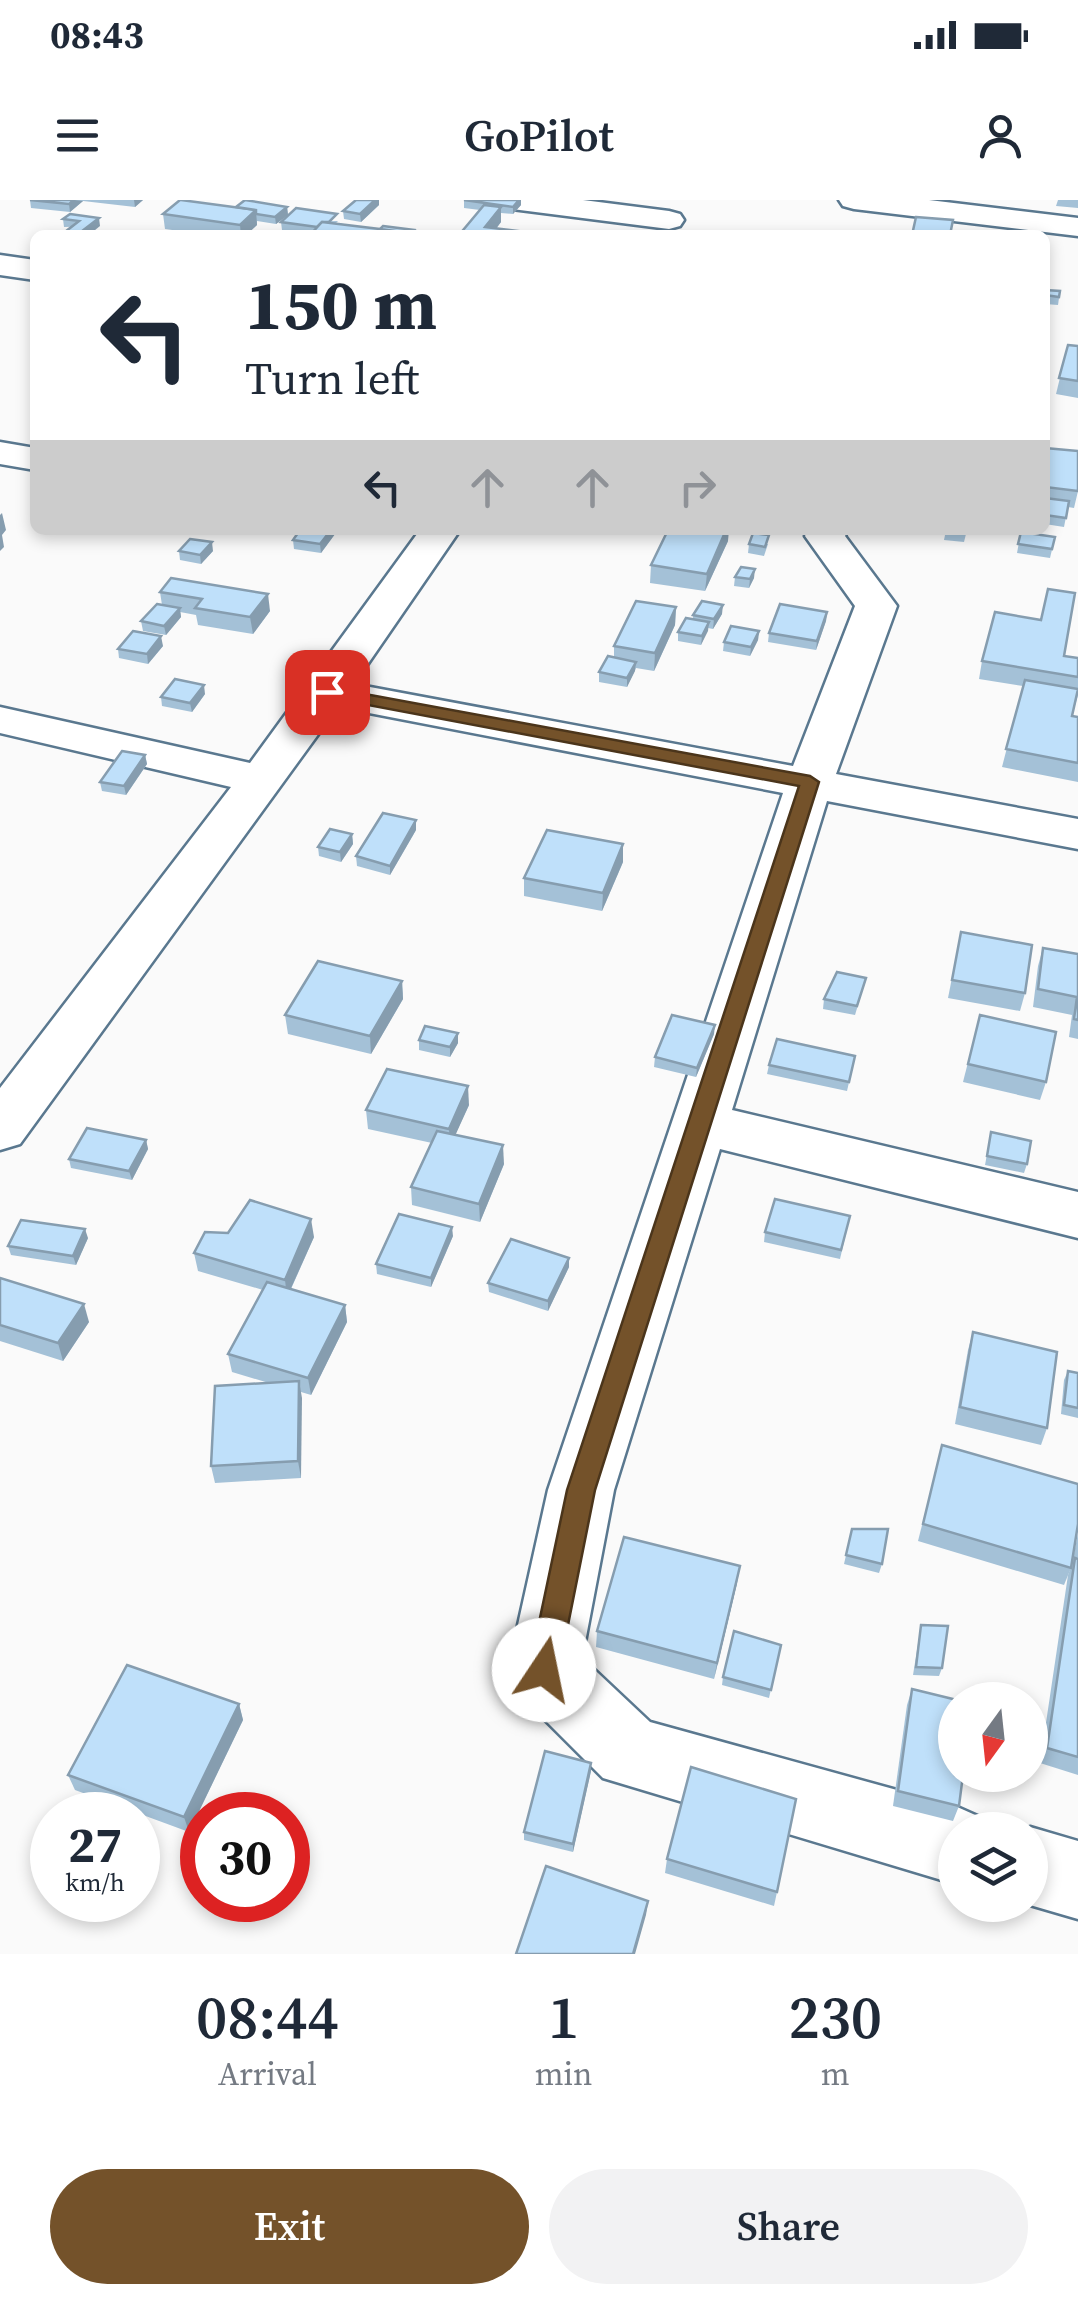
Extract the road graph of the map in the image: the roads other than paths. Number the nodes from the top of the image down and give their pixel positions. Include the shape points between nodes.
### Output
1 (512, 200) edge
2 (854, 200) edge
3 (670, 218) edge
4 (1005, 226) edge
5 (1078, 227) edge
6 (0, 265) edge
7 (30, 269) edge
8 (0, 453) edge
9 (30, 458) edge
10 (431, 535) edge
11 (826, 535) edge
12 (327, 692) junction
13 (0, 720) edge
14 (261, 780) junction
15 (810, 782) junction
16 (1078, 834) edge
17 (26, 1058) edge
18 (701, 1124) junction
19 (0, 1130) edge
20 (1078, 1215) edge
21 (938, 1840) edge
22 (1048, 1871) edge
23 (1078, 1880) edge

1 - 3 street
2 - 4 street
4 - 5 street
6 - 7 street
8 - 9 street
10 - 12 street
11 - 15 street via 876,606
12 - 14 street
12 - 15 street
13 - 14 street
14 - 17 street
15 - 16 street
15 - 18 street
17 - 19 street
18 - 20 street
18 - 21 street via 581,1490 544,1670 629,1752
22 - 23 street

